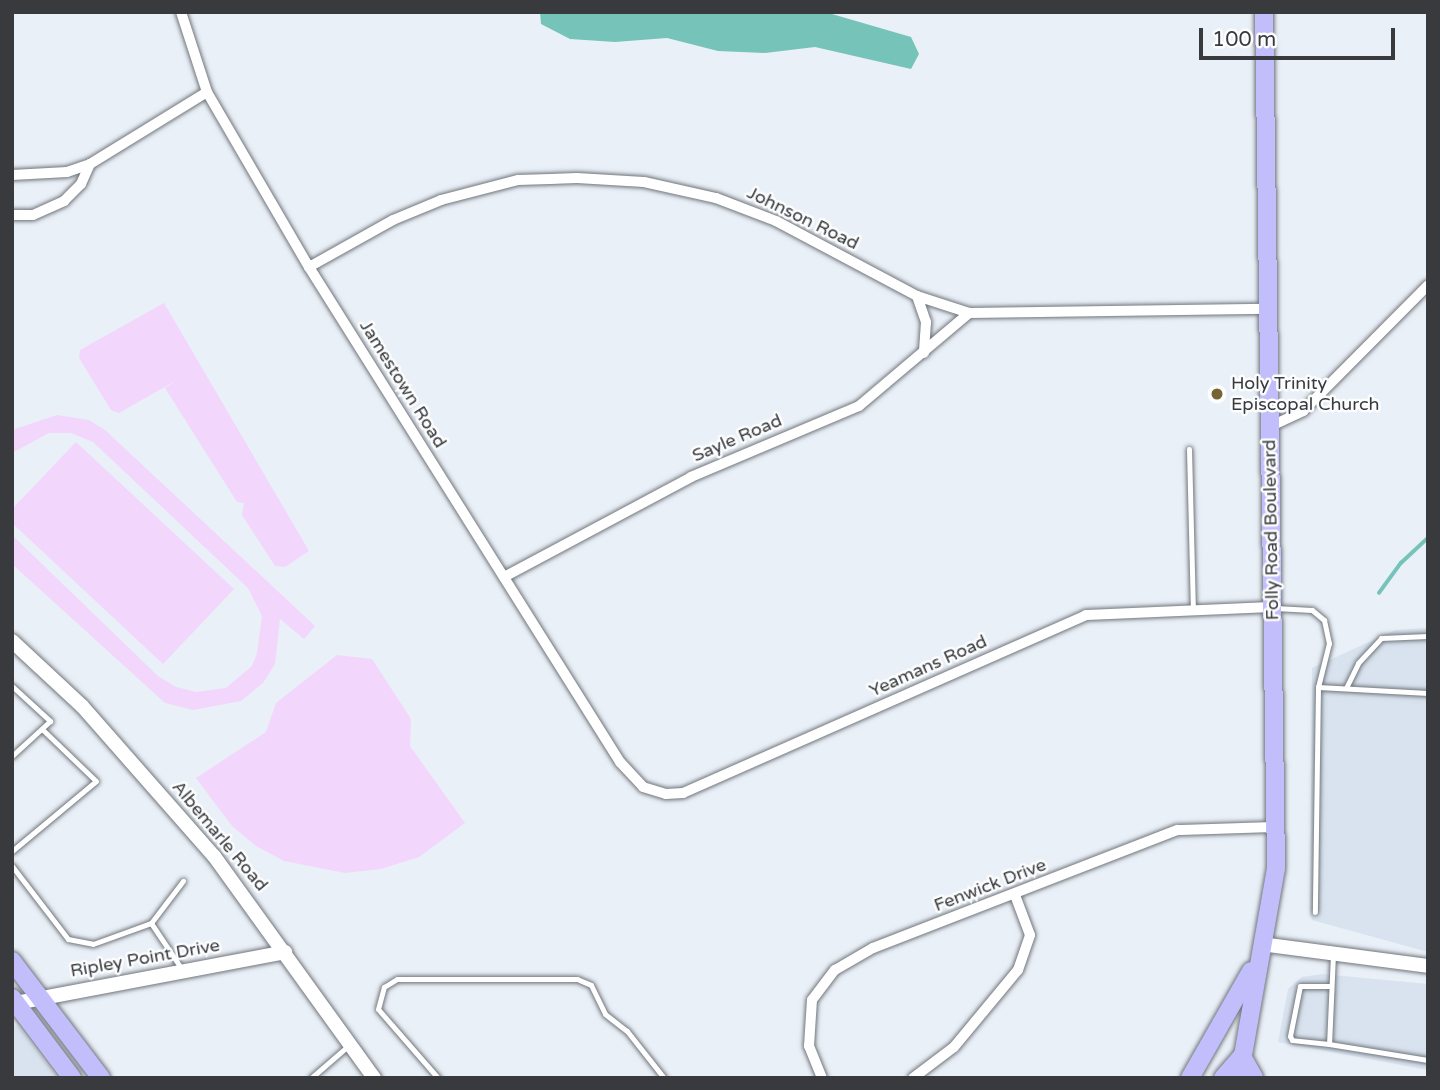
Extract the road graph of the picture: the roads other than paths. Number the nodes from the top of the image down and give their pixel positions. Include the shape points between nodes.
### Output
1 (181, 12) edge
2 (1264, 12) edge
3 (207, 92) junction
4 (90, 164) junction
5 (12, 175) edge
6 (12, 215) edge
7 (309, 267) junction
8 (1428, 285) edge
9 (917, 296) junction
10 (1268, 309) junction
11 (970, 313) junction
12 (924, 353) junction
13 (1269, 427) junction
14 (1189, 449) dead end
15 (504, 577) junction
16 (1272, 607) junction
17 (1194, 609) junction
18 (1428, 636) edge
19 (12, 641) edge
20 (12, 685) edge
21 (1318, 687) junction
22 (1346, 688) junction
23 (1428, 693) edge
24 (42, 729) junction
25 (12, 756) edge
26 (620, 762) joint
27 (1276, 827) junction
28 (12, 851) edge
29 (12, 866) edge
30 (183, 881) dead end
31 (1015, 895) junction
32 (1315, 912) dead end
33 (151, 923) junction
34 (285, 952) junction
35 (1259, 953) junction
36 (1333, 954) junction
37 (12, 961) edge
38 (1428, 967) edge
39 (183, 971) junction
40 (1331, 986) junction
41 (40, 996) junction
42 (13, 1001) edge
43 (1329, 1044) junction
44 (348, 1046) junction
45 (1242, 1056) junction
46 (1428, 1060) edge
47 (97, 1072) edge
48 (72, 1078) edge
49 (311, 1078) edge
50 (374, 1078) edge
51 (438, 1078) edge
52 (664, 1078) edge
53 (822, 1078) edge
54 (913, 1078) edge
55 (1190, 1078) edge
56 (1223, 1078) edge
57 (1239, 1078) edge
58 (1254, 1078) edge

1 - 3 street, Jamestown Road
2 - 10 main road, Folly Road Boulevard
3 - 4 street
3 - 7 street, Jamestown Road
4 - 5 street via 67,172
4 - 6 street via 64,201 33,215
7 - 9 street, Johnson Road via 393,220 441,200 517,180 577,178 644,182 716,198 776,221
7 - 15 street, Jamestown Road
8 - 13 street via 1303,411
9 - 11 street, Johnson Road
9 - 12 street via 926,322
10 - 11 street, Johnson Road
10 - 13 main road, Folly Road Boulevard
11 - 12 street, Sayle Road
12 - 15 street, Sayle Road via 859,405 691,477
13 - 16 main road, Folly Road Boulevard
14 - 17 lane
15 - 26 street, Jamestown Road
16 - 17 street, Yeamans Road
16 - 21 lane via 1312,610 1324,620 1329,643
16 - 27 main road, Folly Road Boulevard
17 - 26 street, Yeamans Road via 1086,615 684,793 643,788
18 - 22 lane via 1381,638 1358,663
19 - 34 street, Albemarle Road via 82,706 214,856
20 - 24 lane via 50,721
21 - 22 lane
21 - 32 lane
22 - 23 lane
24 - 25 lane
24 - 28 lane via 96,781
27 - 31 street, Fenwick Drive via 1178,830
27 - 35 main road, Folly Road Boulevard via 1272,897
29 - 33 lane via 60,929 79,944 93,944
30 - 33 lane
31 - 53 street, Fenwick Drive via 873,948 835,970 812,1000 809,1023 815,1067
31 - 54 street via 1030,935 1018,970 954,1047
33 - 39 lane
34 - 39 street, Ripley Point Drive
34 - 44 street, Albemarle Road
35 - 36 street
35 - 45 main road, Folly Road Boulevard
35 - 55 main road, Folly Road Boulevard
36 - 38 street
36 - 40 lane
37 - 41 main road
39 - 41 street, Ripley Point Drive
40 - 43 lane
40 - 43 lane via 1300,986 1290,1036 1292,1040
41 - 42 street, Ripley Point Drive
41 - 47 main road
42 - 48 main road
43 - 46 lane
44 - 49 lane
44 - 50 street, Albemarle Road
45 - 56 main road
45 - 57 main road, Folly Road Boulevard
45 - 58 main road
51 - 52 lane via 378,1009 384,987 397,979 577,979 591,985 605,1014 627,1031

